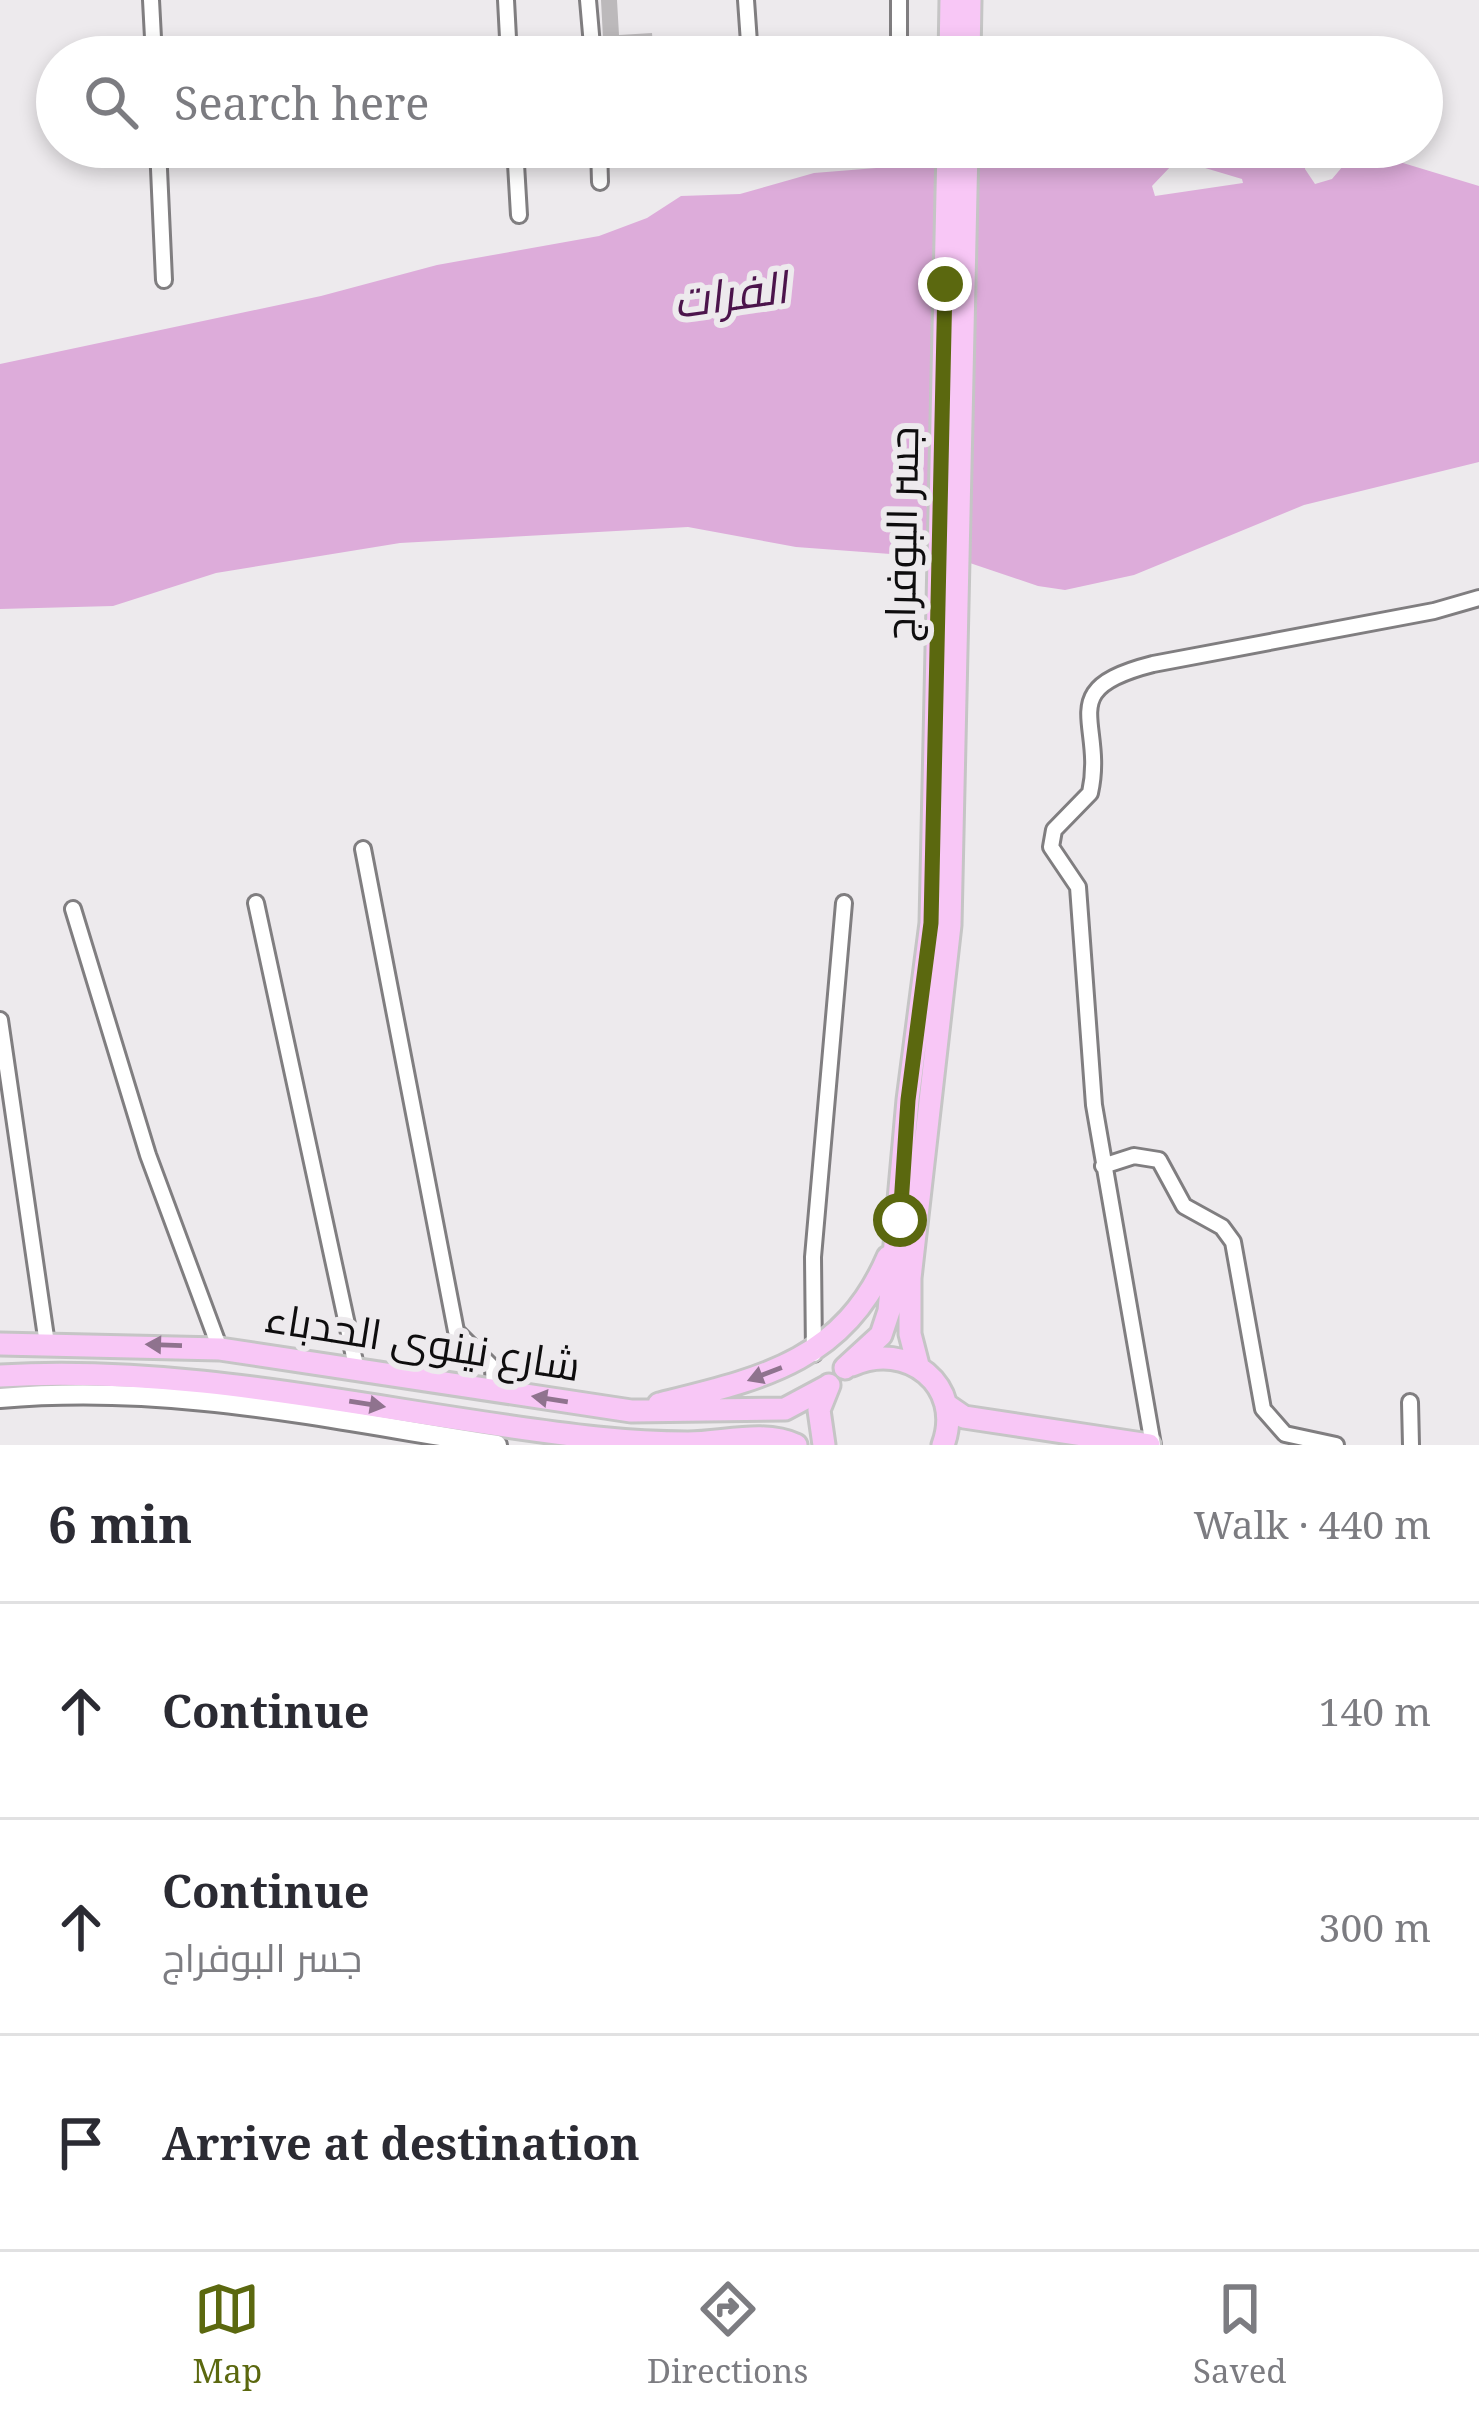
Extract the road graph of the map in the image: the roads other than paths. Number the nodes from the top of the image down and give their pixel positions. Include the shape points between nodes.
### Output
1 (152, 0) edge
2 (506, 0) edge
3 (588, 0) edge
4 (746, 0) edge
5 (899, 0) edge
6 (951, 0) edge
7 (970, 0) edge
8 (153, 36) edge
9 (508, 36) edge
10 (591, 36) edge
11 (749, 36) edge
12 (899, 36) edge
13 (950, 36) edge
14 (969, 36) edge
15 (159, 168) edge
16 (516, 168) edge
17 (600, 168) edge
18 (948, 168) edge
19 (966, 168) edge
20 (600, 182) dead end
21 (519, 215) dead end
22 (164, 280) dead end
23 (1479, 598) edge
24 (362, 849) dead end
25 (256, 903) dead end
26 (844, 903) dead end
27 (73, 909) dead end
28 (940, 924) junction
29 (0, 1020) edge
30 (1103, 1166) junction
31 (898, 1235) junction
32 (47, 1344) junction
33 (0, 1345) edge
34 (220, 1349) junction
35 (814, 1354) junction
36 (918, 1365) junction
37 (356, 1366) junction
38 (845, 1367) junction
39 (0, 1376) edge
40 (828, 1386) junction
41 (494, 1390) junction
42 (0, 1398) edge
43 (1410, 1402) dead end
44 (948, 1406) junction
45 (631, 1411) junction
46 (717, 1443) edge
47 (497, 1445) edge
48 (796, 1445) edge
49 (824, 1445) edge
50 (944, 1445) edge
51 (1151, 1445) edge
52 (1336, 1445) edge
53 (1412, 1445) edge

1 - 8 street
2 - 9 street
3 - 10 street
4 - 11 street
5 - 12 street
6 - 13 main road
7 - 14 main road
15 - 22 street
16 - 21 street
17 - 20 street
18 - 28 main road, جسر البوفراج
19 - 28 main road, جسر البوفراج
23 - 30 street via 1153,664 1112,675 1094,692 1090,793 1054,830 1051,847 1078,887
24 - 41 street via 456,1331 493,1368
25 - 37 street
26 - 35 street via 813,1257
27 - 34 street via 148,1155
28 - 31 main road via 908,1100
28 - 36 main road via 910,1278
29 - 32 street
30 - 51 street
30 - 52 street via 1134,1156 1160,1160 1184,1206 1222,1227 1234,1242 1263,1409 1285,1434
31 - 35 main road via 879,1278
31 - 38 main road via 890,1311 880,1335
32 - 33 main road, شارع نينوى الحدباء
34 -> 32 main road, شارع نينوى الحدباء
34 - 37 main road, شارع نينوى الحدباء
35 -> 45 main road
36 - 38 main road via 894,1356
36 - 44 main road
37 - 41 main road, شارع نينوى الحدباء
38 - 40 main road
39 -> 46 main road, شارع نينوى الحدباء via 204,1378 599,1438
40 - 45 main road, شارع نينوى الحدباء via 785,1409
40 - 49 main road via 819,1410
45 -> 41 main road, شارع نينوى الحدباء
42 - 47 street via 199,1396
43 - 53 street
44 - 50 main road
44 - 51 main road via 964,1417
46 - 48 main road, شارع نينوى الحدباء

